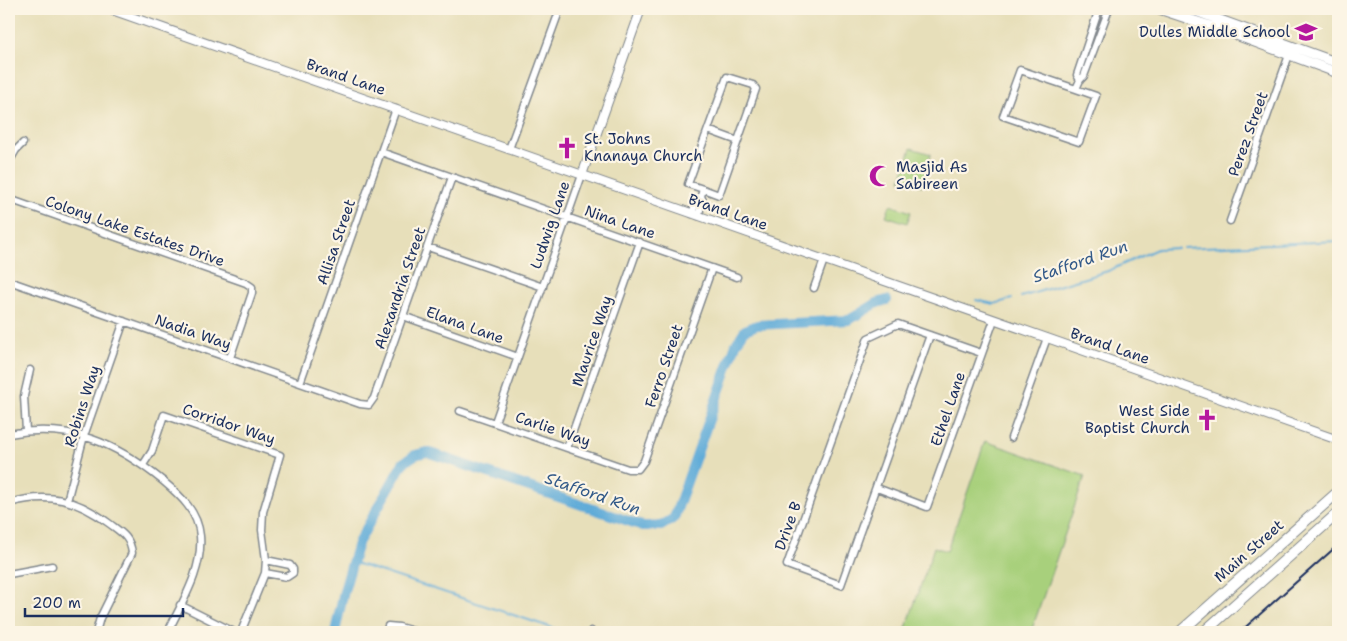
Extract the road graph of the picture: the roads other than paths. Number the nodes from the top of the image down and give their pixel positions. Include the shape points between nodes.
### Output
1 (109, 9) edge
2 (560, 9) edge
3 (641, 9) edge
4 (1099, 9) edge
5 (1109, 9) edge
6 (1159, 9) edge
7 (1190, 9) edge
8 (1289, 55) junction
9 (1337, 62) edge
10 (1338, 73) edge
11 (1080, 80) junction
12 (1076, 89) junction
13 (396, 109) junction
14 (708, 130) junction
15 (738, 141) junction
16 (23, 143) dead end
17 (509, 149) junction
18 (381, 152) junction
19 (9, 162) edge
20 (582, 175) junction
21 (452, 177) junction
22 (704, 189) junction
23 (9, 199) edge
24 (695, 215) junction
25 (568, 217) junction
26 (1230, 222) dead end
27 (640, 242) junction
28 (428, 247) junction
29 (824, 260) junction
30 (712, 268) junction
31 (737, 277) dead end
32 (9, 280) edge
33 (542, 287) junction
34 (814, 288) dead end
35 (403, 316) junction
36 (994, 320) junction
37 (124, 321) junction
38 (930, 335) junction
39 (1047, 338) junction
40 (982, 353) junction
41 (518, 357) junction
42 (230, 358) junction
43 (30, 370) dead end
44 (300, 382) junction
45 (369, 405) joint
46 (460, 411) dead end
47 (495, 422) junction
48 (26, 431) junction
49 (9, 434) edge
50 (84, 436) junction
51 (1012, 438) dead end
52 (1338, 440) edge
53 (567, 448) junction
54 (143, 465) junction
55 (638, 470) joint
56 (877, 488) junction
57 (1338, 492) edge
58 (67, 500) junction
59 (9, 503) edge
60 (1338, 513) edge
61 (266, 560) junction
62 (52, 566) dead end
63 (265, 573) junction
64 (9, 574) edge
65 (180, 605) junction
66 (387, 629) edge
67 (96, 632) edge
68 (168, 632) edge
69 (234, 632) edge
70 (241, 632) edge
71 (417, 632) edge
72 (1180, 632) edge
73 (1204, 632) edge

1 - 13 street, Brand Lane
2 - 17 street
3 - 20 street, Ludwig Lane
4 - 11 street via 1077,75
5 - 11 street
6 - 8 main road
7 - 9 main road
8 - 9 main road via 1299,53 1326,63
8 - 10 main road
8 - 26 street, Perez Street
11 - 12 street
12 - 12 street via 1096,96 1079,142 1003,116 1020,70
13 - 17 street, Brand Lane
13 - 18 street, Allisa Street
14 - 15 street
14 - 15 street via 727,77 753,86 756,89
14 - 22 street via 688,184
15 - 22 street via 719,195
16 - 19 street
17 - 20 street, Brand Lane
18 - 21 street, Nina Lane
18 - 44 street, Allisa Street
20 - 24 street, Brand Lane
20 - 25 street, Ludwig Lane
21 - 25 street, Nina Lane
21 - 28 street, Alexandria Street
22 - 24 street via 697,199
23 - 42 street, Colony Lake Estates Drive via 252,287
24 - 29 street, Brand Lane
25 - 27 street, Nina Lane
25 - 33 street, Ludwig Lane
27 - 30 street, Nina Lane
27 - 53 street, Maurice Way
28 - 33 street
28 - 35 street, Alexandria Street
29 - 34 street
29 - 36 street, Brand Lane
30 - 31 street, Nina Lane
30 - 55 street, Ferro Street via 644,461
32 - 37 street, Nadia Way
33 - 41 street, Ludwig Lane
35 - 41 street, Elana Lane
35 - 45 street, Alexandria Street
36 - 39 street, Brand Lane
36 - 40 street, Ethel Lane
37 - 42 street, Nadia Way
37 - 50 street, Robins Way
38 - 40 street
38 - 56 street, Drive B
38 - 56 street, Drive B via 898,324 868,338 787,565 842,585
39 - 51 street
39 - 52 street, Brand Lane
40 - 56 street, Ethel Lane via 927,506
41 - 47 street, Ludwig Lane
42 - 44 street, Nadia Way
43 - 48 street via 24,396
44 - 45 street, Nadia Way
46 - 47 street, Carlie Way
47 - 53 street, Carlie Way
48 - 49 street
48 - 50 street via 52,430
50 - 54 street
50 - 58 street, Robins Way
53 - 55 street, Carlie Way
54 - 61 street, Corridor Way via 152,451 164,415 280,455 263,512
54 - 65 street via 185,501 198,523 198,566
57 - 72 highway, Main Street
58 - 59 street via 36,497
58 - 67 street via 94,512 127,537 131,544 132,553
60 - 73 highway, Main Street
61 - 63 street
61 - 63 street via 290,565 293,573 287,577
62 - 64 street
63 - 70 street
65 - 68 street
65 - 69 street
66 - 71 street via 399,626

